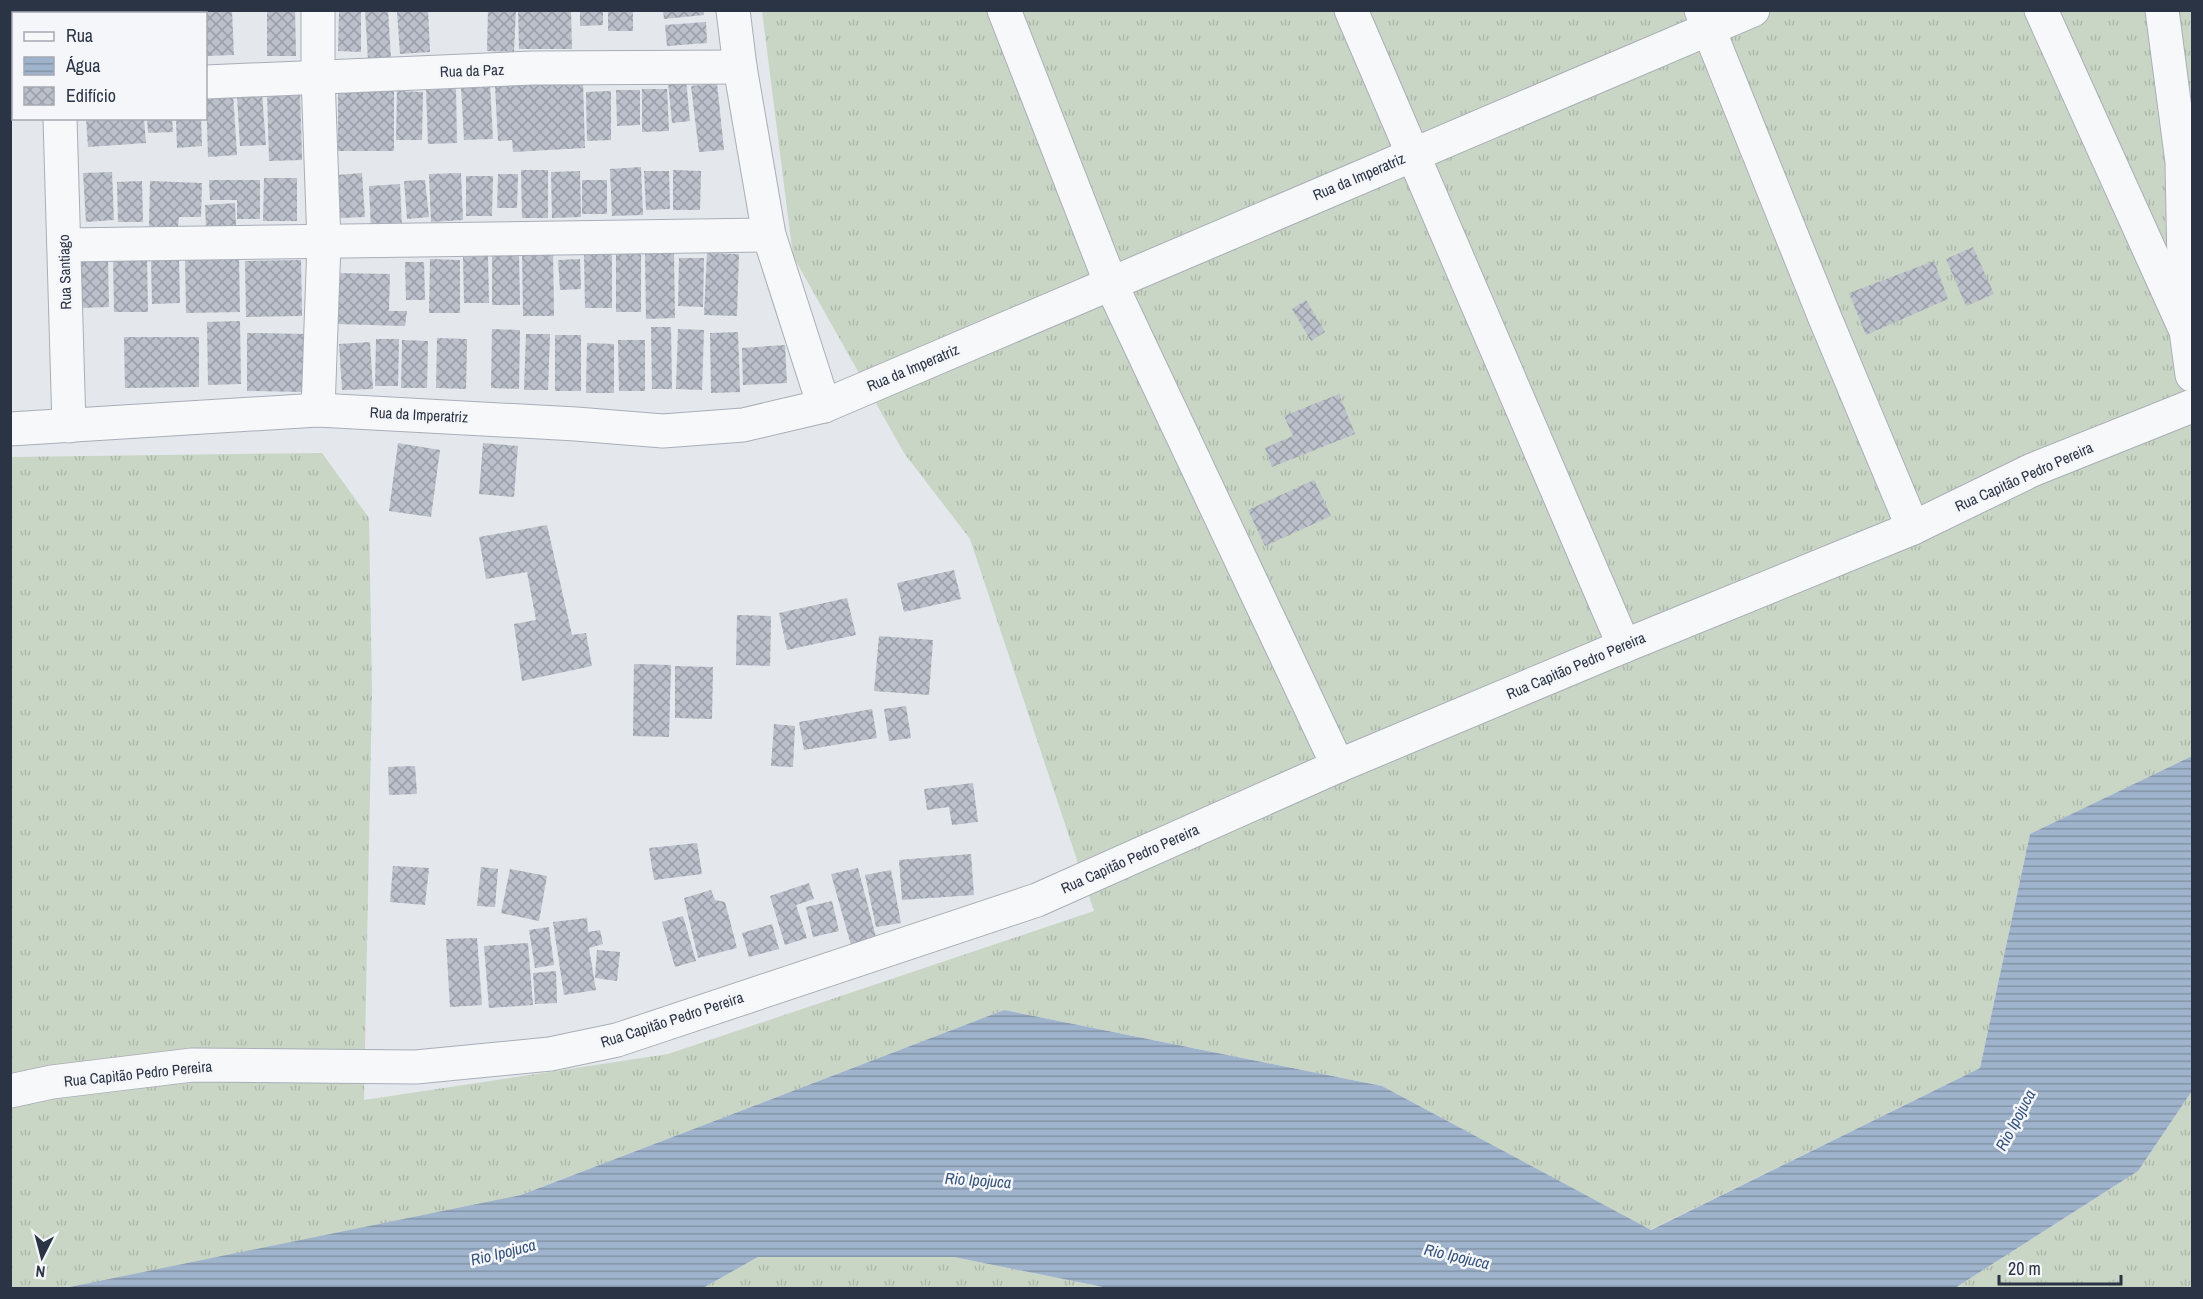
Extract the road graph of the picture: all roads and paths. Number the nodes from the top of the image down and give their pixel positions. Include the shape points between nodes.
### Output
1 (318, 10) edge
2 (733, 10) edge
3 (1004, 10) edge
4 (1351, 10) edge
5 (1753, 10) edge
6 (2041, 10) edge
7 (2162, 10) edge
8 (1705, 20) edge
9 (740, 67) junction
10 (318, 76) junction
11 (207, 82) edge
12 (60, 120) edge
13 (1412, 155) junction
14 (769, 235) junction
15 (324, 243) junction
16 (64, 245) junction
17 (1111, 284) junction
18 (2186, 332) junction
19 (2193, 375) edge
20 (824, 406) junction
21 (2193, 406) edge
22 (318, 410) junction
23 (69, 426) junction
24 (10, 429) edge
25 (1913, 528) junction
26 (1624, 646) junction
27 (1338, 766) junction
28 (10, 1091) edge

1 - 10 street
2 - 9 street
3 - 17 street
4 - 13 street
5 - 8 street, Rua da Imperatriz
6 - 18 street
7 - 18 street via 2181,162
8 - 13 street, Rua da Imperatriz
8 - 25 street
9 - 10 street, Rua da Paz via 533,68
9 - 14 street
10 - 11 street, Rua da Paz
10 - 15 street
12 - 16 street, Rua Santiago
13 - 17 street, Rua da Imperatriz
13 - 26 street
14 - 15 street
14 - 20 street
15 - 16 street
15 - 22 street
16 - 23 street, Rua Santiago
17 - 20 street, Rua da Imperatriz
17 - 27 street
18 - 19 street
20 - 22 street, Rua da Imperatriz via 743,425 663,431
21 - 25 street, Rua Capitão Pedro Pereira via 2032,470
22 - 23 street, Rua da Imperatriz
23 - 24 street, Rua da Imperatriz
25 - 26 street, Rua Capitão Pedro Pereira
26 - 27 street, Rua Capitão Pedro Pereira
27 - 28 street, Rua Capitão Pedro Pereira via 1037,900 617,1040 550,1054 416,1067 192,1065

